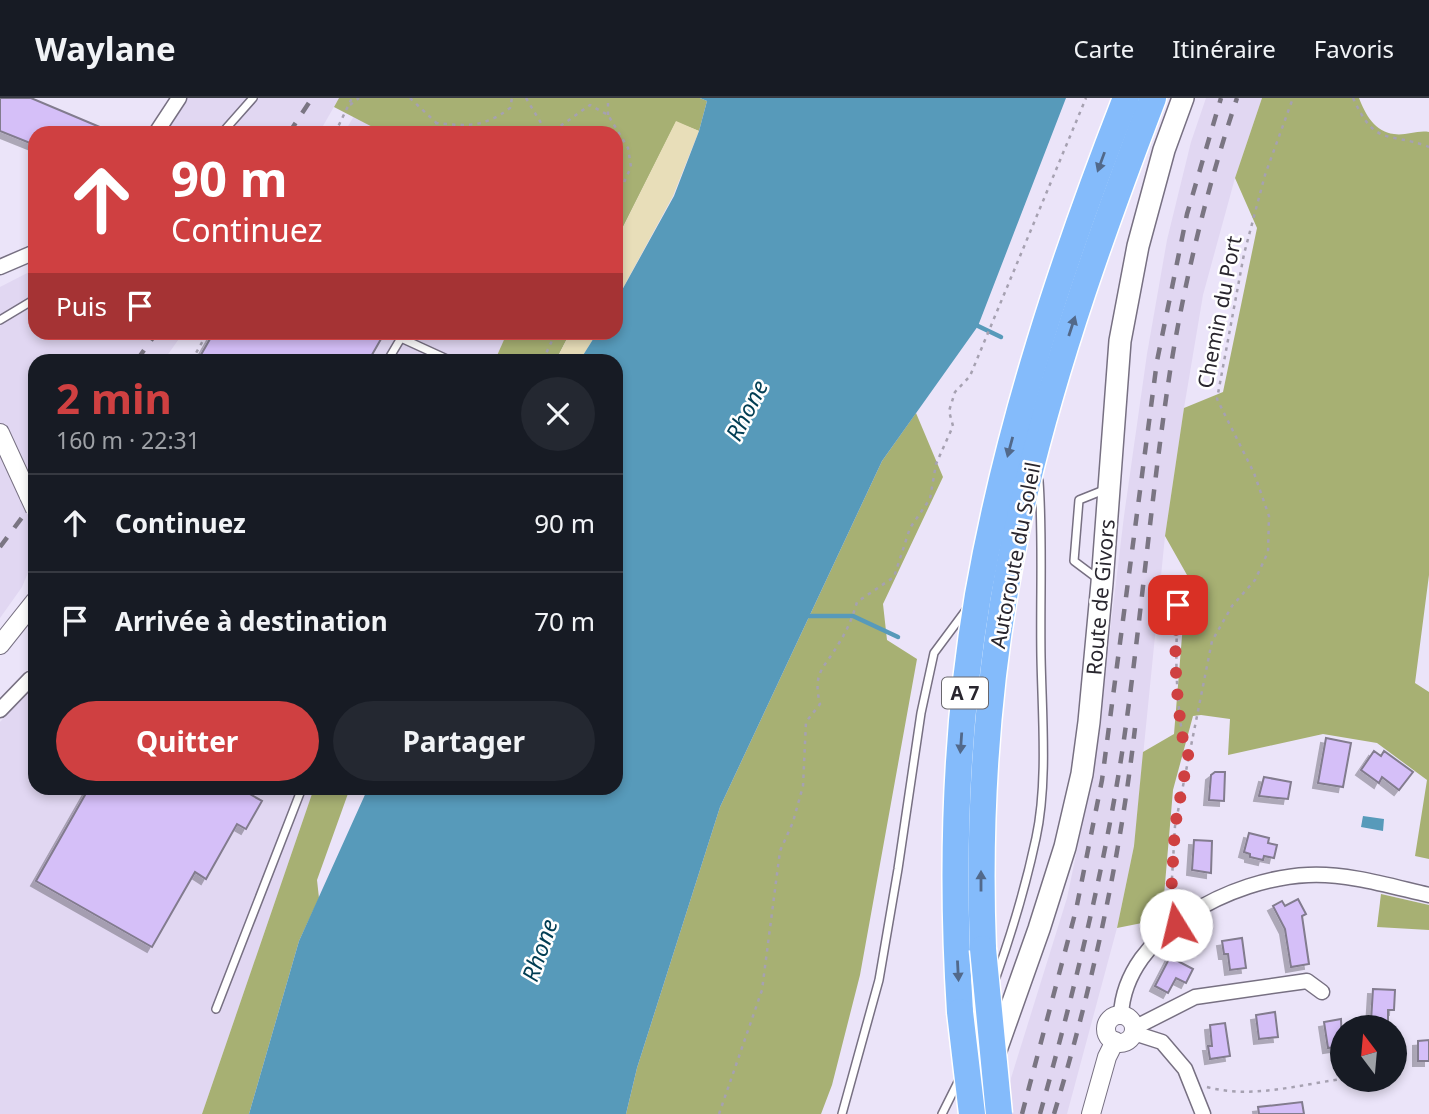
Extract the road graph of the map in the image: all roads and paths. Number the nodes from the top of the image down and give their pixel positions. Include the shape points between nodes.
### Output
1 (179, 98) edge
2 (253, 98) edge
3 (352, 98) edge
4 (359, 98) edge
5 (410, 98) edge
6 (512, 98) edge
7 (526, 98) edge
8 (608, 98) edge
9 (1086, 98) edge
10 (1126, 98) edge
11 (1153, 98) edge
12 (1183, 98) edge
13 (1293, 98) edge
14 (1353, 98) edge
15 (350, 105) junction
16 (608, 115) junction
17 (435, 123) junction
18 (161, 126) edge
19 (228, 126) edge
20 (339, 126) edge
21 (439, 126) edge
22 (541, 126) edge
23 (560, 126) edge
24 (615, 126) edge
25 (623, 140) edge
26 (1429, 147) edge
27 (623, 185) edge
28 (28, 255) edge
29 (0, 267) edge
30 (28, 303) edge
31 (0, 320) edge
32 (411, 340) edge
33 (437, 354) edge
34 (0, 433) edge
35 (1036, 446) junction
36 (1108, 488) junction
37 (28, 494) edge
38 (1181, 579) dead end
39 (1102, 583) junction
40 (978, 596) junction
41 (28, 610) edge
42 (0, 645) edge
43 (28, 683) edge
44 (0, 710) edge
45 (1190, 745) junction
46 (299, 795) edge
47 (1429, 895) edge
48 (1176, 925) junction
49 (1322, 992) dead end
50 (216, 1009) dead end
51 (971, 1014) junction
52 (1121, 1015) junction
53 (1134, 1030) junction
54 (973, 1041) dead end
55 (1115, 1041) junction
56 (1330, 1081) edge
57 (1190, 1083) junction
58 (719, 1114) edge
59 (842, 1114) edge
60 (942, 1114) edge
61 (971, 1114) edge
62 (999, 1114) edge
63 (1091, 1114) edge
64 (1203, 1114) edge

1 - 18 street
2 - 19 lane
3 - 15 path
4 - 15 path
5 - 17 path
6 - 17 path via 510,108 495,120 467,126
7 - 22 path
8 - 16 path
9 - 58 path via 970,376 955,392 949,411 953,426 936,464 930,499 910,528 894,578 857,602 838,645 824,663 816,688 820,704 806,722 803,786 780,850 762,990
10 -> 40 highway, Autoroute du Soleil / A 7 via 1040,344 1004,468
35 -> 11 highway, Autoroute du Soleil / A 7 via 1093,261
12 - 36 main road, Route de Givors via 1164,149 1135,260 1120,341
13 - 45 path, Chemin du Port via 1265,175 1244,254 1217,399 1254,473 1269,516 1268,552 1255,580 1232,606 1212,641
14 - 26 path via 1373,130 1386,138
15 - 20 path
16 - 23 path via 590,105
16 - 24 path
17 - 21 path
25 - 27 path via 631,167
28 - 29 street
30 - 31 lane
32 - 33 lane
34 - 37 street
35 - 51 lane via 1042,524 1038,825 1012,930
62 -> 35 highway, Autoroute du Soleil / A 7, bridge via 983,949 983,810 990,704 1006,587
36 - 39 main road, Route de Givors
36 - 39 lane via 1079,500 1074,561
38 - 45 path via 1175,632 1176,696 1183,740
39 - 61 main road, Route de Givors via 1089,722 1071,825 984,1089
40 -> 51 highway, Autoroute du Soleil / A 7 via 957,804 956,937
40 - 59 lane via 934,653 879,980
41 - 42 street
43 - 44 street
45 - 48 path, Chemin du Port via 1175,826 1170,914
46 - 50 lane
47 - 48 street via 1367,880 1308,875 1263,881 1227,894
48 - 52 street via 1144,954 1130,976
49 - 53 street via 1307,981 1195,997
51 - 61 highway, Autoroute du Soleil / A 7, bridge
52 - 53 street via 1130,1019
52 - 55 street via 1107,1024 1108,1036
53 - 55 street via 1129,1039
53 - 57 street via 1162,1042 1185,1069
54 - 60 lane
55 - 63 street
56 - 57 path via 1247,1093
57 - 64 street

